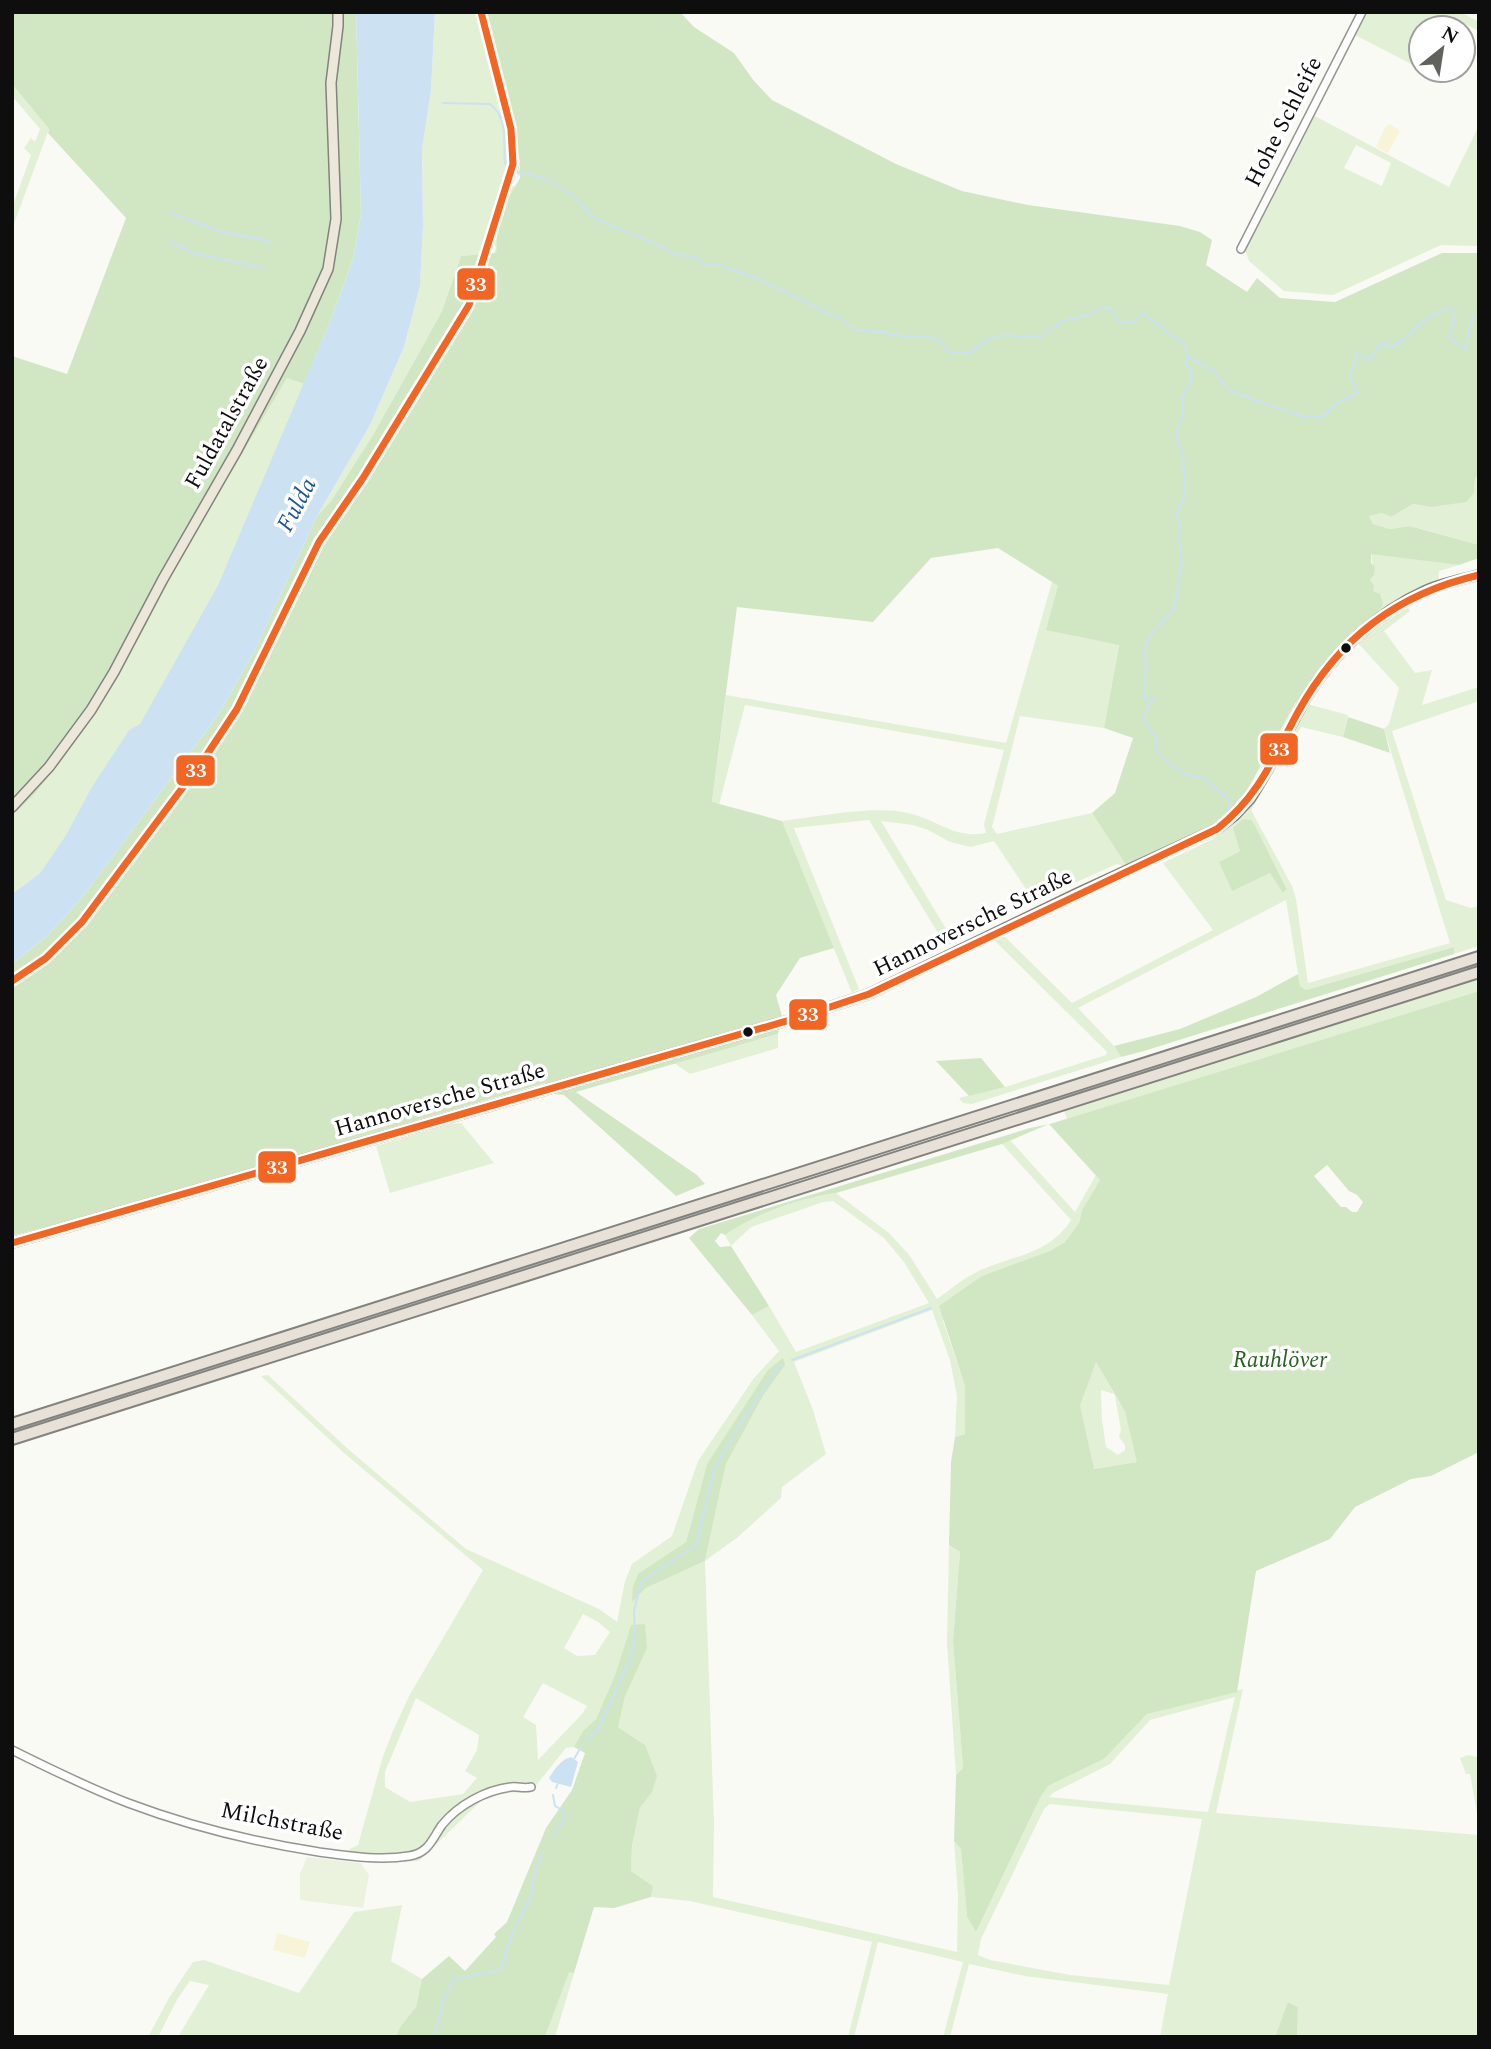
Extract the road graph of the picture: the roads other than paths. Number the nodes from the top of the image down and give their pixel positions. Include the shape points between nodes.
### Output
1 (338, 12) edge
2 (481, 12) edge
3 (1362, 12) edge
4 (1241, 249) dead end
5 (1479, 575) edge
6 (12, 807) edge
7 (1479, 957) edge
8 (1479, 972) edge
9 (12, 981) edge
10 (12, 1243) edge
11 (12, 1424) edge
12 (12, 1439) edge
13 (12, 1750) edge
14 (531, 1787) dead end

1 - 6 main road, Fuldatalstraße via 331,83 336,219 327,269 237,450 92,710
2 - 9 street via 504,97 513,164 469,305 319,542 237,709 204,759 82,922 46,958
3 - 4 street, Hohe Schleife
5 - 10 main road, Hannoversche Straße via 1418,595 1344,648 1319,678 1250,799 1217,829 869,994
7 - 11 highway
8 - 12 highway
13 - 14 street, Milchstraße via 99,1791 166,1815 284,1846 375,1859 424,1852 443,1824 470,1801 495,1790

